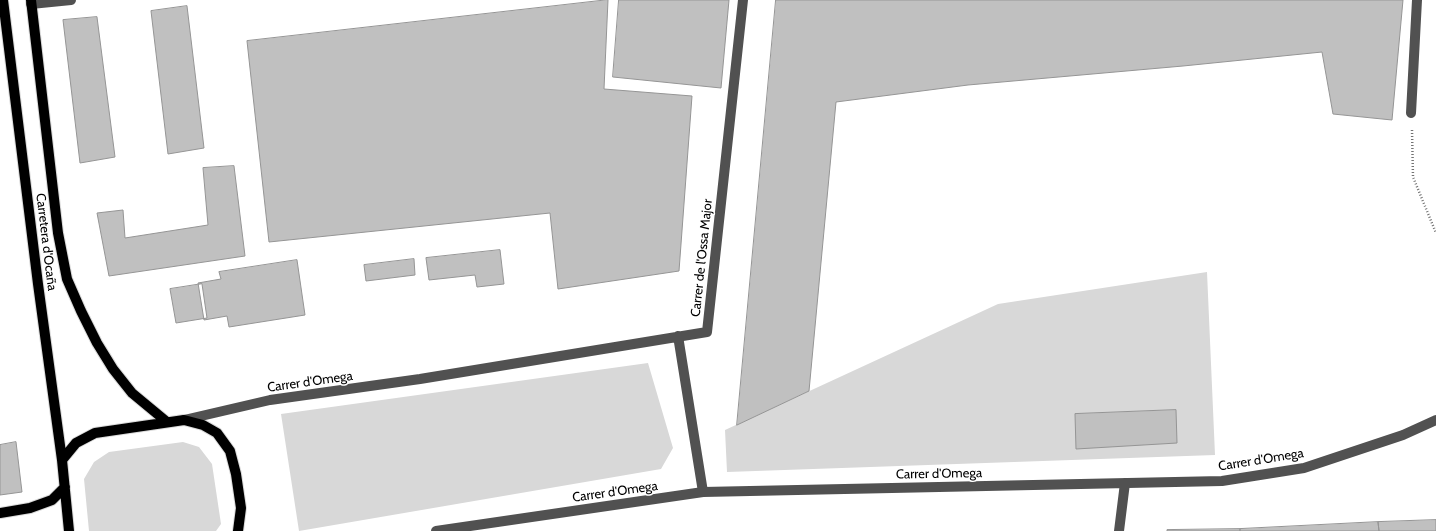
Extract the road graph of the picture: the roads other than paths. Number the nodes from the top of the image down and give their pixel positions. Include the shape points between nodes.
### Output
1 (3, 0) edge
2 (71, 0) edge
3 (742, 0) edge
4 (1417, 0) edge
5 (31, 2) edge
6 (3, 27) edge
7 (1412, 113) road end
8 (678, 336) junction
9 (184, 420) junction
10 (1436, 420) edge
11 (167, 422) junction
12 (62, 460) junction
13 (1125, 483) junction
14 (65, 487) junction
15 (703, 492) junction
16 (0, 513) edge
17 (69, 531) edge
18 (238, 531) edge
19 (436, 531) edge
20 (440, 531) edge
21 (1119, 531) edge

1 - 6 main road, Carretera d'Ocaña
2 - 5 street
3 - 8 street, Carrer de l'Ossa Major via 707,332
4 - 7 street
5 - 11 main road, Carretera d'Ocaña via 58,233 67,278 94,337 114,369 132,393
6 - 12 main road, Carretera d'Ocaña
8 - 9 street, Carrer d'Omega via 428,378 270,400
8 - 15 street
9 - 11 main road, Carrer d'Omega
9 - 18 main road, Carrer d'Omega via 203,425 217,433 230,451 241,508
10 - 13 street, Carrer d'Omega via 1403,435 1304,468 1222,481
11 - 12 main road, Carrer d'Omega via 95,433 76,443
12 - 14 main road, Carretera d'Ocaña
13 - 15 street, Carrer d'Omega
13 - 21 street
14 - 16 main road via 52,500 30,508
14 - 17 main road, Carretera d'Ocaña
15 - 20 street, Carrer d'Omega
19 - 20 street, Carrer d'Omega

